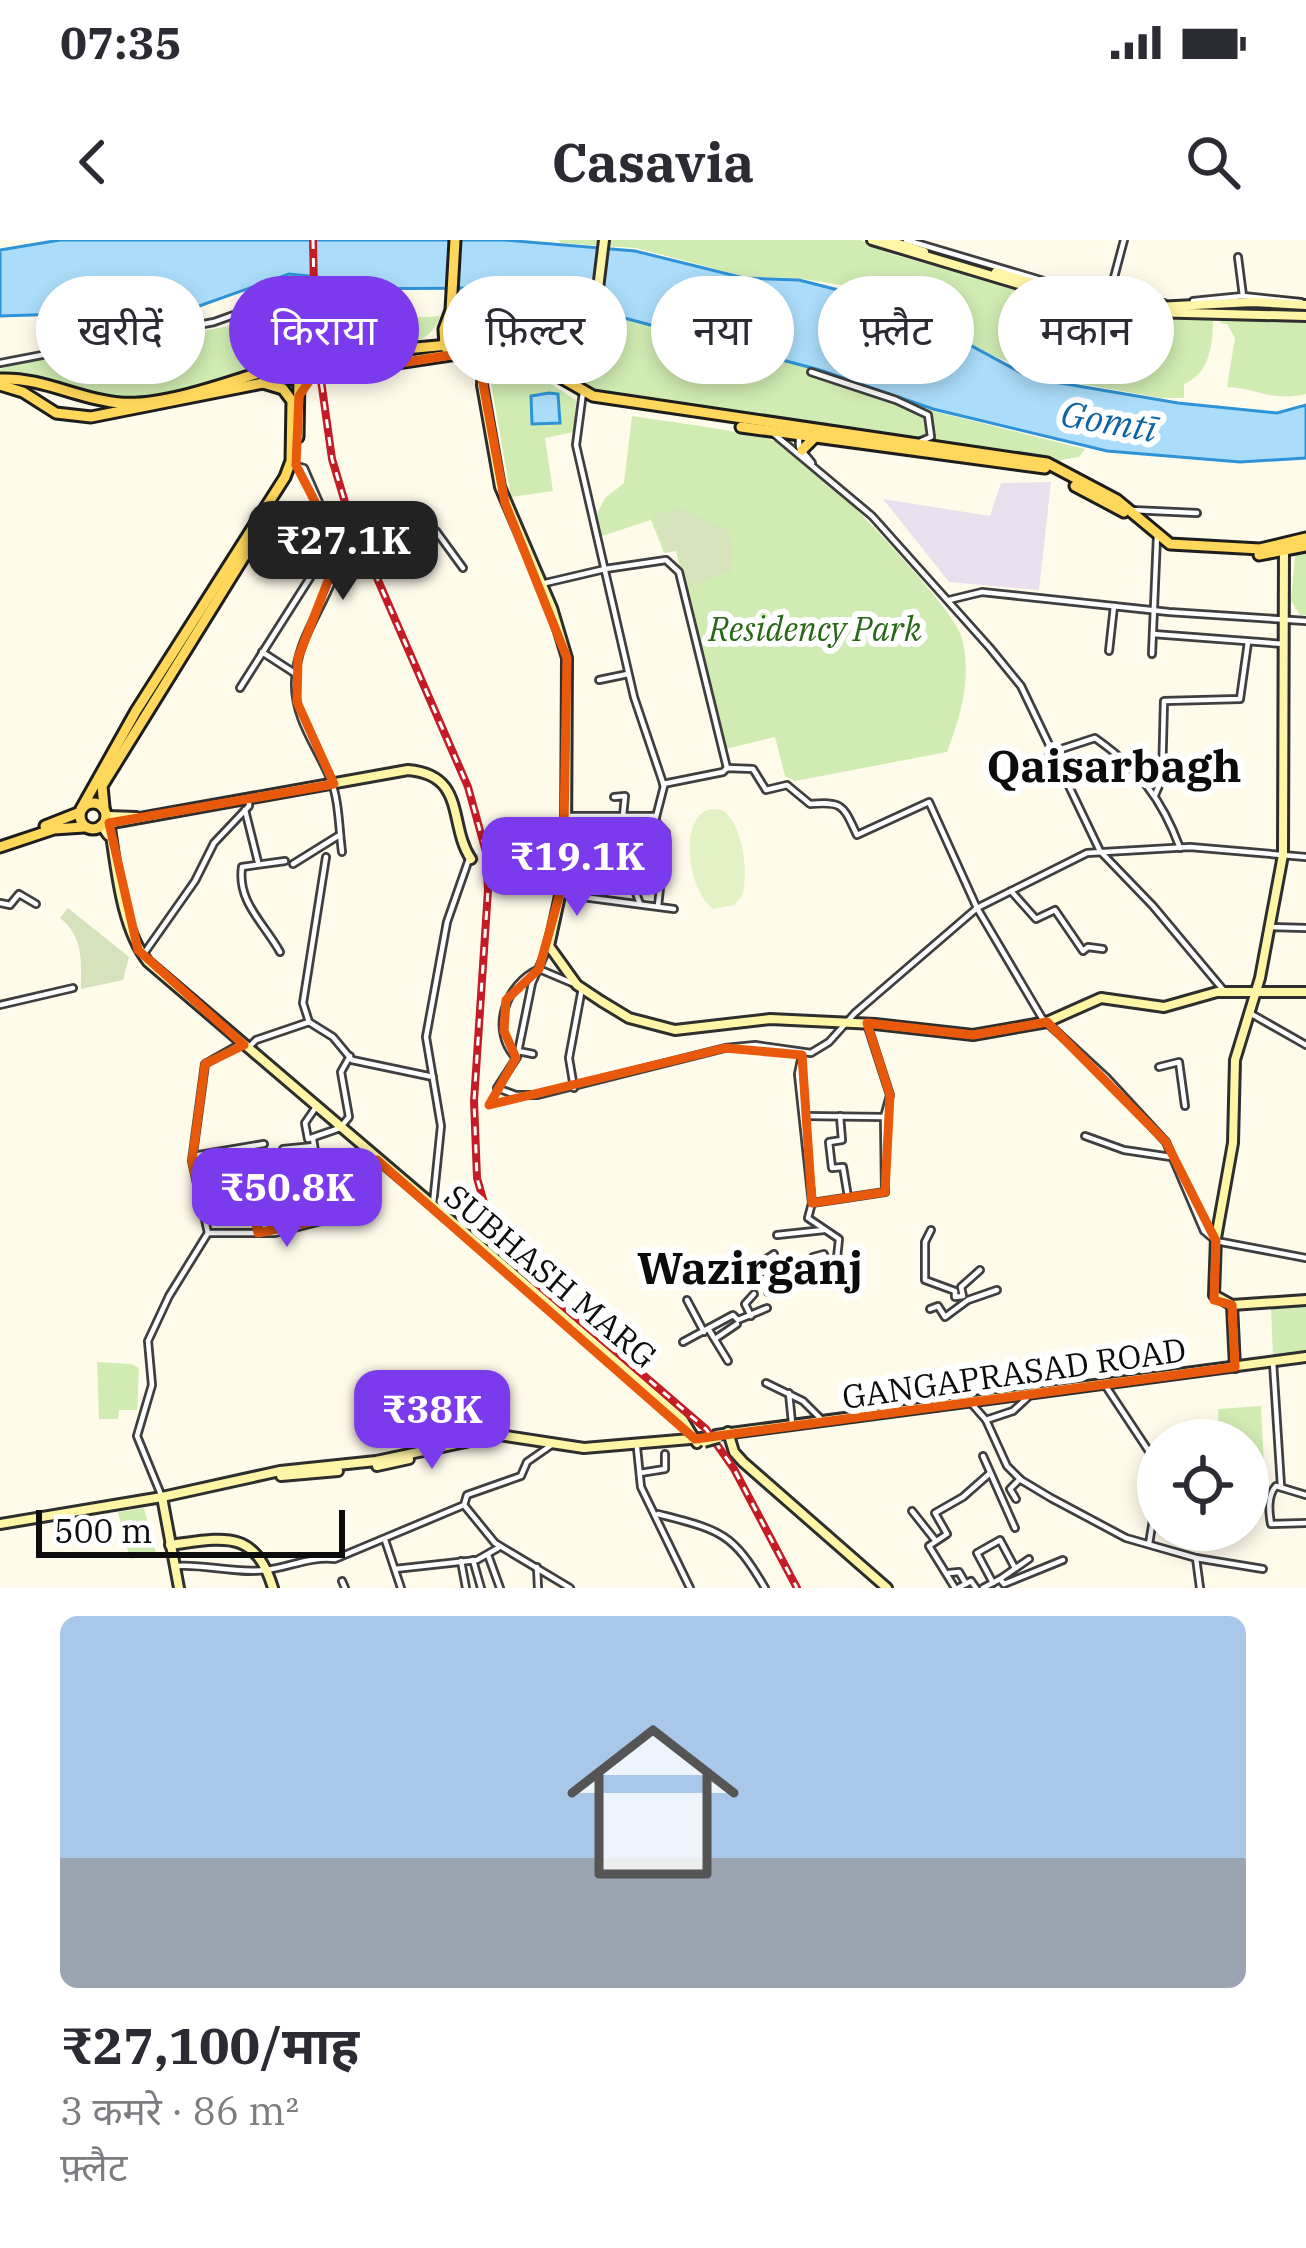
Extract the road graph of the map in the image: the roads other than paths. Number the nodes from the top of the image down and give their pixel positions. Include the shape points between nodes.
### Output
1 (457, 240) edge
2 (604, 240) edge
3 (872, 240) edge
4 (886, 240) edge
5 (906, 240) edge
6 (1124, 240) edge
7 (1238, 257) dead end
8 (455, 276) edge
9 (599, 276) edge
10 (1027, 276) edge
11 (1114, 276) edge
12 (1243, 296) junction
13 (1174, 302) edge
14 (1306, 305) edge
15 (1306, 316) edge
16 (229, 317) edge
17 (443, 326) edge
18 (419, 346) edge
19 (0, 363) edge
20 (811, 372) dead end
21 (229, 381) edge
22 (0, 382) edge
23 (257, 384) edge
24 (266, 384) edge
25 (299, 384) edge
26 (307, 384) edge
27 (484, 384) edge
28 (564, 384) edge
29 (567, 384) edge
30 (24, 386) junction
31 (582, 394) junction
32 (299, 396) junction
33 (118, 408) junction
34 (773, 432) junction
35 (800, 435) junction
36 (815, 437) junction
37 (916, 443) junction
38 (802, 450) junction
39 (293, 464) junction
40 (812, 464) junction
41 (1128, 511) junction
42 (1197, 513) dead end
43 (426, 532) dead end
44 (1156, 538) junction
45 (1306, 542) edge
46 (1284, 549) junction
47 (463, 568) dead end
48 (604, 569) junction
49 (335, 571) junction
50 (541, 584) junction
51 (949, 600) junction
52 (1114, 606) junction
53 (1153, 610) junction
54 (1285, 620) junction
55 (1306, 621) edge
56 (1153, 634) junction
57 (1248, 642) junction
58 (1284, 644) junction
59 (1109, 650) dead end
60 (262, 652) junction
61 (1152, 654) dead end
62 (296, 674) junction
63 (629, 674) junction
64 (598, 680) dead end
65 (240, 688) dead end
66 (125, 740) junction
67 (1049, 753) junction
68 (727, 767) junction
69 (1201, 778) dead end
70 (1162, 779) junction
71 (333, 784) junction
72 (663, 784) junction
73 (1155, 795) junction
74 (614, 796) dead end
75 (247, 805) junction
76 (80, 811) junction
77 (568, 816) junction
78 (623, 816) junction
79 (106, 818) junction
80 (656, 819) junction
81 (84, 826) junction
82 (340, 835) junction
83 (4, 843) edge
84 (1180, 848) junction
85 (342, 851) dead end
86 (1100, 851) junction
87 (1283, 855) junction
88 (494, 856) tunnel mouth
89 (1306, 856) edge
90 (326, 857) dead end
91 (470, 859) joint
92 (258, 862) junction
93 (563, 882) junction
94 (1011, 891) junction
95 (560, 894) junction
96 (0, 903) edge
97 (36, 904) dead end
98 (640, 904) junction
99 (658, 906) junction
100 (977, 908) junction
101 (674, 910) dead end
102 (1269, 928) junction
103 (1306, 928) edge
104 (549, 946) junction
105 (1103, 950) dead end
106 (280, 952) dead end
107 (142, 955) junction
108 (539, 969) junction
109 (579, 987) junction
110 (73, 988) dead end
111 (1225, 992) junction
112 (1306, 992) edge
113 (1254, 994) junction
114 (0, 1005) edge
115 (1248, 1012) junction
116 (309, 1022) junction
117 (848, 1022) junction
118 (1047, 1022) junction
119 (867, 1023) junction
120 (1306, 1045) edge
121 (245, 1046) junction
122 (533, 1054) dead end
123 (802, 1054) junction
124 (517, 1055) junction
125 (350, 1056) junction
126 (1159, 1067) dead end
127 (433, 1077) junction
128 (574, 1088) junction
129 (1185, 1106) dead end
130 (316, 1107) junction
131 (805, 1116) junction
132 (840, 1116) junction
133 (884, 1117) junction
134 (340, 1128) junction
135 (1085, 1136) dead end
136 (313, 1143) junction
137 (264, 1144) dead end
138 (266, 1154) dead end
139 (370, 1154) junction
140 (193, 1156) junction
141 (1172, 1156) junction
142 (267, 1178) junction
143 (284, 1178) junction
144 (298, 1178) dead end
145 (247, 1179) junction
146 (236, 1180) junction
147 (200, 1196) junction
148 (848, 1197) junction
149 (812, 1203) junction
150 (431, 1207) junction
151 (249, 1218) junction
152 (326, 1219) junction
153 (824, 1230) junction
154 (931, 1230) dead end
155 (208, 1233) junction
156 (258, 1233) junction
157 (777, 1234) dead end
158 (1216, 1241) junction
159 (773, 1254) dead end
160 (813, 1257) dead end
161 (1306, 1258) edge
162 (826, 1261) junction
163 (835, 1261) junction
164 (851, 1267) dead end
165 (980, 1270) dead end
166 (829, 1273) dead end
167 (997, 1290) dead end
168 (768, 1292) dead end
169 (754, 1294) dead end
170 (964, 1299) junction
171 (687, 1300) dead end
172 (1306, 1300) edge
173 (1232, 1305) junction
174 (767, 1308) dead end
175 (930, 1309) dead end
176 (751, 1316) junction
177 (737, 1324) dead end
178 (707, 1331) junction
179 (715, 1339) junction
180 (683, 1342) dead end
181 (1306, 1357) edge
182 (728, 1361) dead end
183 (1273, 1362) junction
184 (1235, 1367) junction
185 (766, 1383) dead end
186 (1105, 1385) junction
187 (789, 1393) junction
188 (1028, 1399) dead end
189 (970, 1403) junction
190 (466, 1404) dead end
191 (409, 1415) dead end
192 (986, 1420) junction
193 (824, 1423) junction
194 (792, 1426) junction
195 (1137, 1433) edge
196 (728, 1434) junction
197 (699, 1440) junction
198 (477, 1441) junction
199 (550, 1445) junction
200 (637, 1448) junction
201 (437, 1449) junction
202 (665, 1454) dead end
203 (983, 1456) dead end
204 (640, 1473) junction
205 (989, 1474) junction
206 (1020, 1479) junction
207 (1281, 1486) junction
208 (1306, 1496) edge
209 (162, 1498) junction
210 (1016, 1499) dead end
211 (464, 1504) junction
212 (912, 1510) dead end
213 (656, 1514) junction
214 (1306, 1523) edge
215 (0, 1524) edge
216 (1015, 1528) dead end
217 (385, 1540) junction
218 (935, 1540) junction
219 (1137, 1541) edge
220 (170, 1545) junction
221 (498, 1545) junction
222 (1172, 1551) edge
223 (488, 1555) junction
224 (1196, 1558) junction
225 (1029, 1559) dead end
226 (473, 1560) junction
227 (1063, 1560) dead end
228 (461, 1561) junction
229 (175, 1566) junction
230 (537, 1568) junction
231 (1015, 1568) junction
232 (395, 1569) junction
233 (1263, 1569) dead end
234 (267, 1570) junction
235 (947, 1574) junction
236 (996, 1581) junction
237 (960, 1587) edge
238 (179, 1588) edge
239 (273, 1588) edge
240 (401, 1588) edge
241 (466, 1588) edge
242 (481, 1588) edge
243 (500, 1588) edge
244 (538, 1588) edge
245 (570, 1588) edge
246 (690, 1588) edge
247 (765, 1588) edge
248 (887, 1588) edge
249 (980, 1588) edge
250 (1200, 1588) edge

1 - 8 main road
2 - 9 street
3 - 15 street via 1109,311
4 - 14 street via 1106,305
5 - 10 street
6 - 11 street
7 - 12 street
12 - 13 street
12 - 14 street
16 - 19 street
17 - 18 main road
20 - 37 street via 928,415 931,437
21 - 33 main road
22 - 30 main road
23 - 33 main road
24 - 39 main road via 292,400
25 - 32 main road
26 - 32 main road
27 - 50 street via 505,503
28 - 31 main road
29 - 31 main road
30 - 33 main road
30 - 33 main road via 73,417
31 - 34 main road
31 - 37 main road
31 - 48 street via 576,445
32 - 39 main road
34 - 35 main road
34 - 40 street
35 - 36 main road
35 - 38 street
36 - 38 main road
36 - 41 main road via 1043,467
37 - 41 main road via 1046,463
38 - 40 street
39 - 49 street via 304,468 337,537
39 - 66 main road
40 - 51 street
41 - 42 street
41 - 44 main road
43 - 47 street via 436,530
44 - 46 main road via 1210,550
44 - 53 street
45 - 46 main road
46 - 54 street
48 - 50 street
48 - 63 street
48 - 68 street via 666,560 679,572
49 - 60 street via 320,562
49 - 62 street via 306,630
50 - 77 street via 567,658
51 - 52 street via 982,592
51 - 67 street via 1021,686
52 - 53 street
52 - 59 street
53 - 54 street
53 - 56 street
54 - 55 street
54 - 58 street
56 - 57 street
56 - 61 street
57 - 58 street
57 - 70 street via 1240,699 1164,701
58 - 87 street
60 - 62 street
60 - 65 street
62 - 71 street via 302,719
63 - 64 street
63 - 72 street
66 - 76 main road
66 - 79 main road via 102,786
67 - 73 street via 1095,738
67 - 86 street
68 - 72 street
68 - 100 street via 753,769 766,790 787,784 810,804 843,806 857,835 929,802
69 - 70 street
70 - 73 street
71 - 75 street
71 - 82 street
71 - 91 street via 428,772 446,788
72 - 80 street
73 - 84 street
74 - 78 street via 625,796
75 - 79 street
75 - 92 street
75 - 107 street
76 - 79 main road via 96,805
76 - 81 main road
76 - 83 main road
77 - 78 street
77 - 93 street
78 - 80 street
79 - 81 main road
79 - 107 street
80 - 98 street via 641,838
80 - 99 street via 666,832
81 - 83 main road
82 - 85 street
82 - 92 street via 289,863
84 - 86 street
84 - 87 street
86 - 94 street
86 - 111 street
87 - 89 street
87 - 102 street
88 - 93 street via 534,856
90 - 116 street via 303,1003
91 - 127 street via 447,922 426,1037
92 - 106 street via 242,867 241,886
93 - 95 street
94 - 100 street
94 - 105 street via 1036,919 1055,910 1083,951
95 - 98 street
95 - 104 street
96 - 97 street via 19,894
98 - 99 street
99 - 101 street
100 - 117 street
100 - 118 street
102 - 103 street
102 - 113 street
104 - 108 street
104 - 109 street
107 - 121 street, SUBHASH MARG
108 - 109 street
108 - 124 street
108 - 124 street via 506,1000 504,1031 508,1051
109 - 117 street via 629,1018 674,1030 770,1019
109 - 128 street via 569,1058
110 - 114 street
111 - 113 street
111 - 118 street via 1164,1007 1101,998
112 - 113 street
113 - 115 street
115 - 120 street
115 - 158 street via 1235,1060 1233,1143
116 - 121 street
116 - 125 street
117 - 119 street
117 - 123 street via 830,1042
118 - 119 street via 973,1035
118 - 141 street via 1145,1117
119 - 133 street via 890,1095
121 - 130 street, SUBHASH MARG
121 - 140 street via 205,1064
122 - 124 street
123 - 128 street via 725,1048
123 - 131 street
124 - 128 street via 497,1088 538,1096
125 - 127 street
125 - 134 street via 341,1072 349,1118
126 - 129 street via 1179,1062
127 - 150 street via 442,1148
130 - 134 street, SUBHASH MARG
130 - 136 street via 304,1123
131 - 132 street
131 - 149 street
132 - 133 street
132 - 148 street via 842,1140 829,1142 832,1168 844,1167
133 - 148 street via 885,1192
134 - 136 street
134 - 139 street, SUBHASH MARG
135 - 141 street
136 - 143 street via 283,1149
136 - 152 street
137 - 140 street
138 - 142 street
139 - 150 street, SUBHASH MARG
139 - 152 street via 353,1174 360,1211
140 - 147 street
141 - 158 street via 1204,1231
142 - 143 street
142 - 145 street
143 - 144 street
145 - 146 street
145 - 151 street
146 - 147 street via 224,1180 225,1192
146 - 151 street via 239,1219
147 - 155 street
148 - 149 street
149 - 153 street via 808,1218
150 - 197 street, SUBHASH MARG
151 - 156 street via 256,1218
152 - 156 street
153 - 157 street
153 - 163 street via 839,1239
154 - 170 street via 925,1280
155 - 156 street
155 - 209 street via 148,1340 152,1384 137,1436
158 - 161 street
158 - 173 street via 1214,1295
159 - 168 street via 762,1262
160 - 162 street via 824,1254
162 - 163 street
162 - 166 street
163 - 164 street
165 - 170 street via 961,1287
167 - 170 street
169 - 176 street via 745,1304
170 - 175 street via 945,1317 938,1306
171 - 178 street
172 - 173 street
173 - 184 street
174 - 176 street
176 - 178 street
177 - 179 street
178 - 179 street
178 - 180 street
179 - 182 street
181 - 183 street, GANGAPRASAD ROAD
183 - 184 street, GANGAPRASAD ROAD
183 - 207 street
184 - 186 street, GANGAPRASAD ROAD
185 - 187 street
186 - 189 street, GANGAPRASAD ROAD
186 - 195 street
187 - 193 street
187 - 194 street
188 - 192 street
189 - 192 street
189 - 193 street, GANGAPRASAD ROAD
190 - 198 street
191 - 201 street via 413,1434 433,1439
192 - 206 street
193 - 194 street, GANGAPRASAD ROAD
194 - 196 street, GANGAPRASAD ROAD
196 - 197 street, bridge
196 - 248 street via 742,1462
197 - 198 street via 584,1448 514,1435
197 - 200 street
198 - 201 street
199 - 200 street
199 - 209 street via 491,1440 390,1464
199 - 211 street via 521,1476 483,1486
200 - 204 street
201 - 209 street
202 - 204 street via 664,1469
203 - 205 street
204 - 213 street
205 - 216 street
205 - 218 street via 934,1513 946,1534
206 - 210 street via 1010,1489
206 - 219 street
207 - 208 street
207 - 214 street via 1270,1492 1270,1525
209 - 215 street
209 - 220 street
211 - 217 street
211 - 221 street
212 - 218 street
213 - 246 street
213 - 247 street via 729,1538
217 - 232 street
217 - 234 street
218 - 235 street via 928,1546
220 - 229 street
220 - 234 street via 247,1545
221 - 223 street
221 - 230 street
222 - 224 street
223 - 226 street
223 - 243 street
224 - 233 street
224 - 250 street
225 - 231 street
226 - 228 street
226 - 242 street
227 - 236 street
228 - 232 street
228 - 241 street
229 - 234 street
229 - 238 street
230 - 244 street
230 - 245 street
231 - 236 street
231 - 236 street via 1000,1540 977,1553
232 - 240 street
234 - 239 street
235 - 237 street
235 - 237 street via 957,1570
236 - 249 street
237 - 249 street via 971,1581

